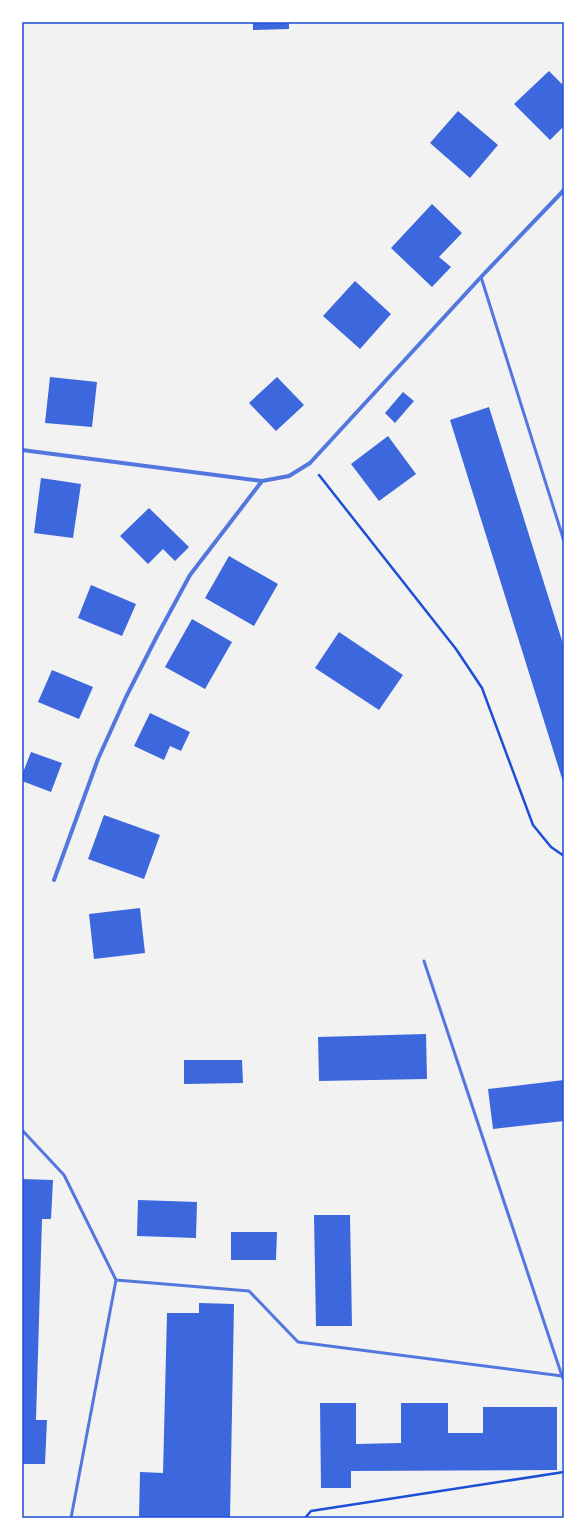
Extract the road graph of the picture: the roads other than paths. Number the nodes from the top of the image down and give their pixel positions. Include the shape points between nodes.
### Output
1 (564, 190) edge
2 (481, 277) junction
3 (22, 450) edge
4 (262, 482) junction
5 (564, 541) edge
6 (54, 880) dead end
7 (424, 962) dead end
8 (22, 1130) edge
9 (116, 1280) junction
10 (562, 1376) junction
11 (564, 1380) edge
12 (71, 1518) edge

1 - 2 street
2 - 4 street via 310,463 289,476
2 - 5 lane
3 - 4 street
4 - 6 street via 190,575 157,636 98,759
7 - 10 lane
8 - 9 lane via 64,1175
9 - 10 lane via 249,1291 298,1342
9 - 12 lane
10 - 11 lane

